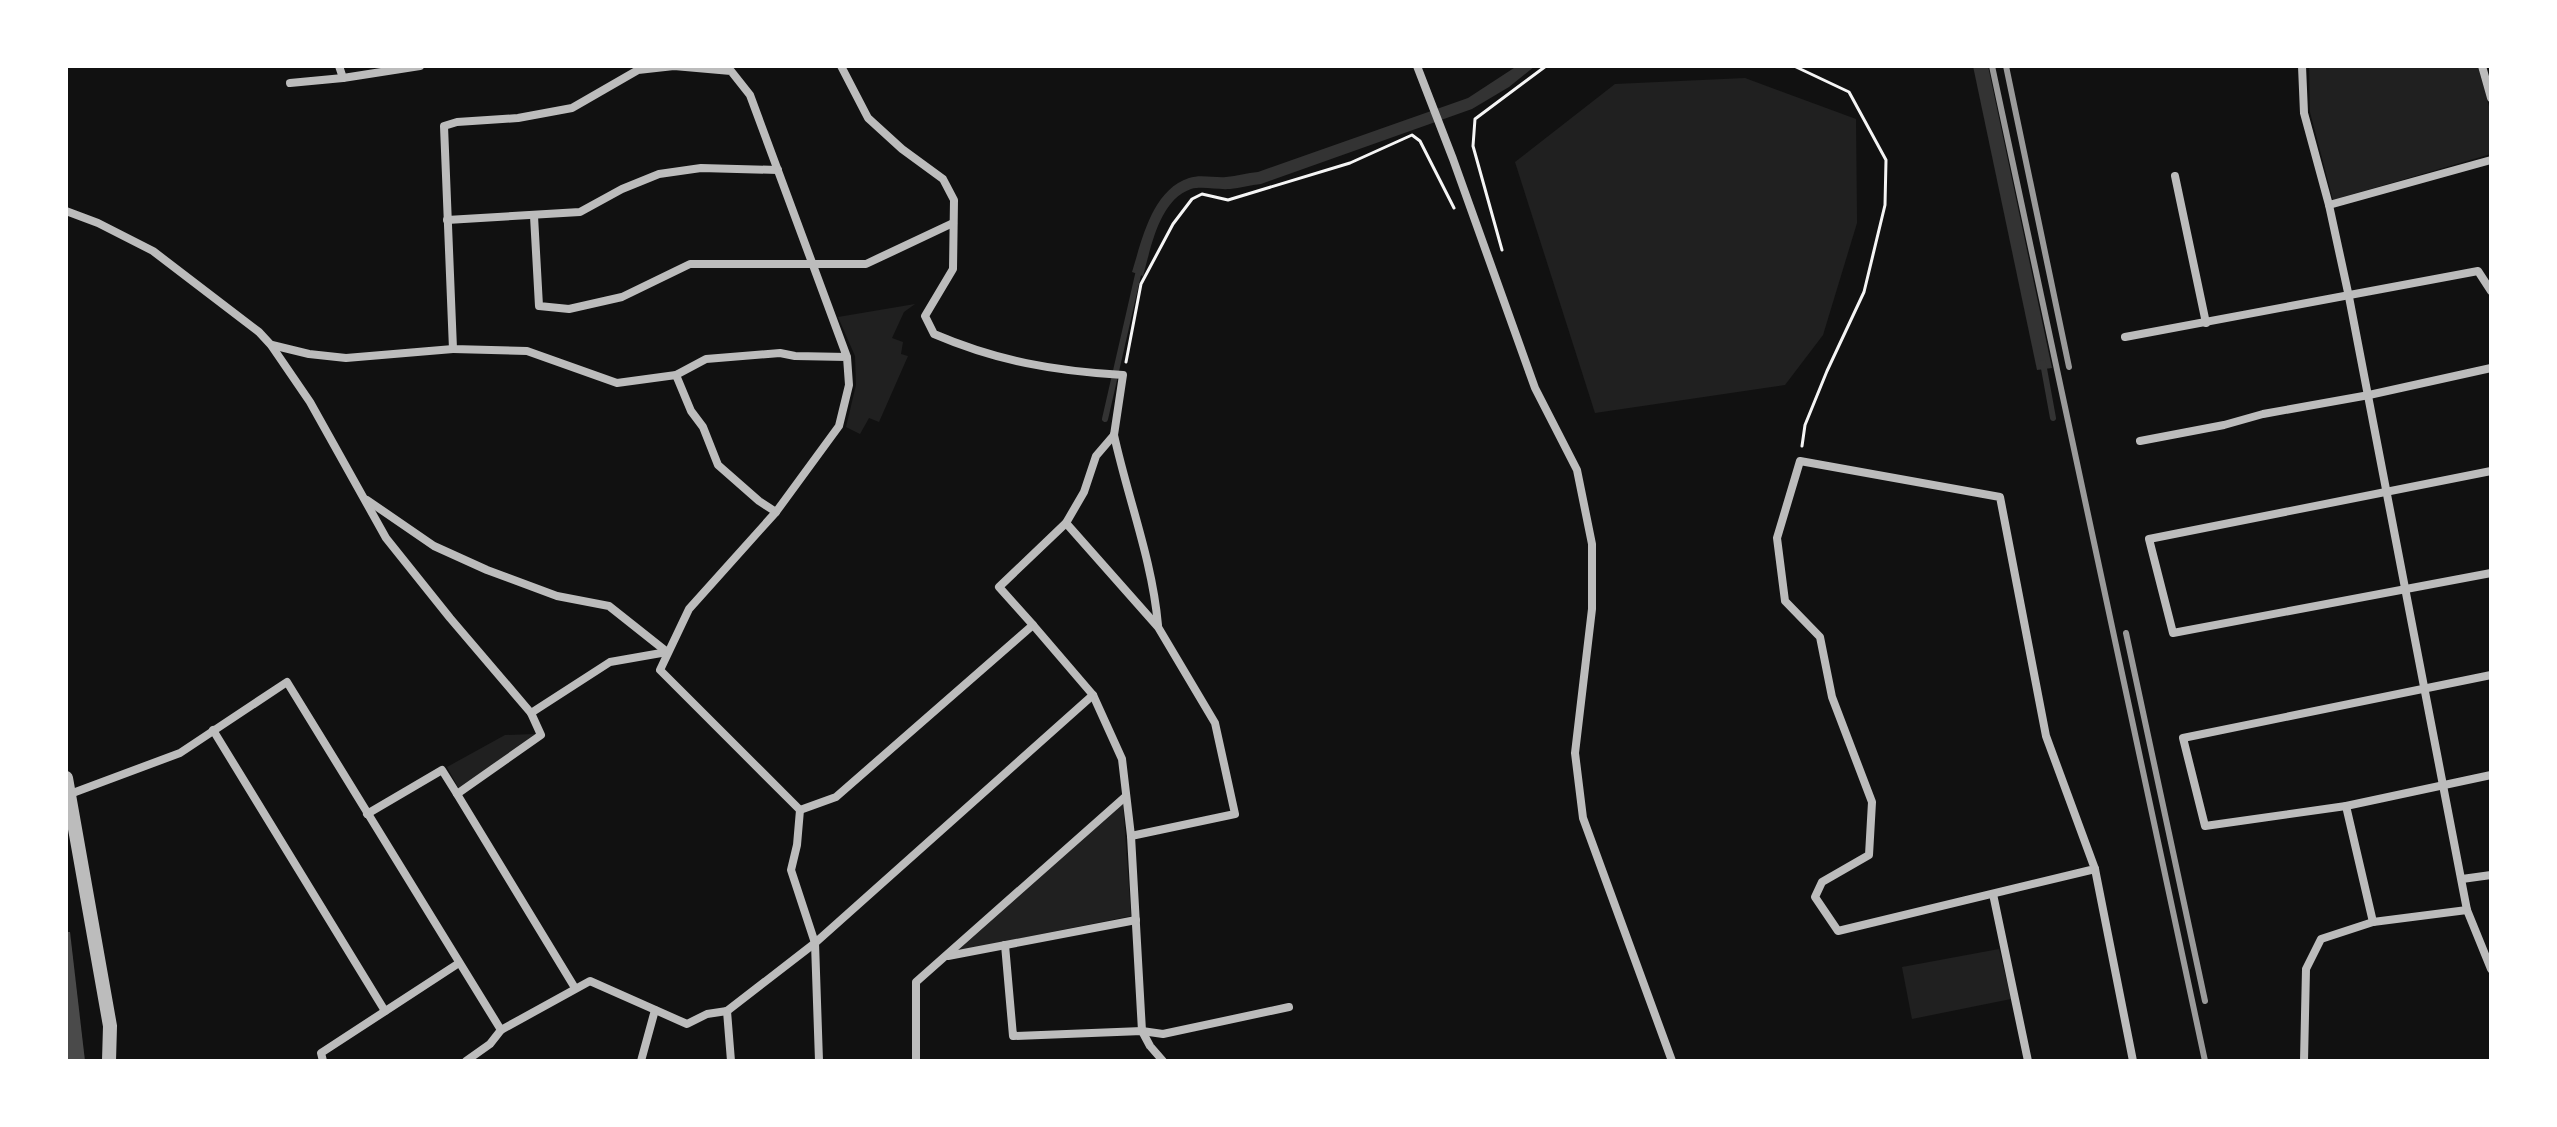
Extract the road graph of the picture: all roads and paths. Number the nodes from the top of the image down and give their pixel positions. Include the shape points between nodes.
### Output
1 (339, 66) edge
2 (420, 66) edge
3 (841, 66) edge
4 (1417, 66) edge
5 (1546, 66) edge
6 (1794, 66) edge
7 (2302, 66) edge
8 (2482, 66) edge
9 (343, 78) junction
10 (290, 83) dead end
11 (2491, 98) edge
12 (2491, 160) edge
13 (778, 170) junction
14 (2175, 176) dead end
15 (2329, 205) junction
16 (66, 211) edge
17 (534, 216) junction
18 (447, 220) junction
19 (1461, 220) dead end
20 (953, 223) junction
21 (813, 265) junction
22 (1491, 265) junction
23 (2491, 291) edge
24 (2349, 297) junction
25 (2206, 323) junction
26 (2125, 337) dead end
27 (271, 345) junction
28 (453, 349) junction
29 (847, 357) junction
30 (2491, 368) edge
31 (676, 375) junction
32 (1123, 375) junction
33 (2369, 395) junction
34 (1114, 435) junction
35 (2140, 441) dead end
36 (1800, 461) junction
37 (2491, 471) edge
38 (2388, 491) junction
39 (363, 497) junction
40 (776, 512) junction
41 (1066, 523) junction
42 (2491, 573) edge
43 (2406, 590) junction
44 (1033, 625) junction
45 (1158, 627) junction
46 (667, 652) junction
47 (2491, 675) edge
48 (2425, 689) junction
49 (1093, 695) junction
50 (531, 713) junction
51 (213, 730) junction
52 (2491, 775) edge
53 (66, 778) edge
54 (2443, 784) junction
55 (70, 794) junction
56 (457, 794) junction
57 (1125, 797) junction
58 (2346, 806) junction
59 (800, 810) junction
60 (367, 814) junction
61 (1131, 836) junction
62 (2095, 869) junction
63 (2491, 875) edge
64 (2462, 879) junction
65 (1993, 894) junction
66 (2467, 910) junction
67 (1136, 920) junction
68 (2373, 922) junction
69 (815, 943) junction
70 (1005, 945) junction
71 (946, 956) junction
72 (459, 963) junction
73 (2491, 969) edge
74 (575, 988) junction
75 (1289, 1007) dead end
76 (655, 1010) junction
77 (385, 1011) junction
78 (727, 1011) junction
79 (501, 1030) junction
80 (1142, 1031) junction
81 (109, 1061) edge
82 (323, 1061) edge
83 (466, 1061) edge
84 (641, 1061) edge
85 (731, 1061) edge
86 (819, 1061) edge
87 (916, 1061) edge
88 (1163, 1061) edge
89 (1672, 1061) edge
90 (2028, 1061) edge
91 (2133, 1061) edge
92 (2304, 1061) edge

1 - 9 street
2 - 9 street
3 - 20 street via 868,118 943,179 954,200
4 - 22 street
5 - 22 path via 1475,119 1473,146 1502,250
6 - 36 path via 1849,92 1886,160 1885,205 1864,292 1805,425
7 - 15 street via 2304,113
8 - 11 street
9 - 10 street
12 - 15 street
13 - 17 street via 701,168 659,174 580,212
13 - 18 street via 750,95 731,71 674,66 638,70 572,108 444,126
13 - 21 street
14 - 25 street
15 - 24 street
16 - 27 street via 153,251
17 - 18 street
17 - 21 street via 539,306 569,309 622,297 690,264
18 - 28 street
19 - 32 path via 1412,135 1350,163 1228,200 1202,194 1173,224 1141,284
20 - 21 street via 866,264
20 - 32 street via 953,269 925,316 934,334 1005,359 1063,371
21 - 29 street
22 - 89 street via 1535,388 1577,470 1592,544 1592,609 1575,753 1583,818
23 - 24 street via 2478,271
24 - 25 street
24 - 33 street
25 - 26 street
27 - 28 street via 346,358
27 - 39 street
28 - 31 street via 527,351 617,383
29 - 31 street via 780,353 706,359
29 - 40 street via 849,385 839,426
30 - 33 street
31 - 40 street via 718,465
32 - 34 street
33 - 35 street
33 - 38 street
34 - 41 street via 1096,456
34 - 45 street via 1155,595
36 - 62 street via 2000,497 2046,736
36 - 65 street via 1777,538 1785,601 1820,637 1832,697 1872,802 1869,855 1822,882 1815,897 1838,931
37 - 38 street
38 - 43 street
38 - 43 street via 2149,539 2173,633
39 - 46 street via 434,546 473,564 557,596 609,606
39 - 50 street via 386,538
40 - 46 street via 689,609
41 - 44 street via 999,587
41 - 45 street
42 - 43 street
43 - 48 street
44 - 49 street
44 - 59 street via 836,797
45 - 61 street via 1215,723 1235,814
46 - 50 street via 610,662
46 - 59 street via 660,670
47 - 48 street
48 - 54 street
48 - 58 street via 2183,738 2205,826
49 - 57 street via 1122,759
49 - 69 street
50 - 56 street via 541,735
51 - 55 street via 180,753
51 - 60 street via 287,682
51 - 77 street
52 - 54 street
53 - 55 street
54 - 58 street
54 - 64 street
55 - 81 street via 110,1026
56 - 60 street via 442,770
56 - 74 street
57 - 61 street
57 - 71 street
58 - 68 street
59 - 69 street via 791,870
60 - 72 street
61 - 67 street
62 - 65 street
62 - 91 street
63 - 64 street
64 - 66 street
65 - 90 street
66 - 68 street
66 - 73 street
67 - 70 street
67 - 80 street
68 - 92 street via 2321,939 2306,969
69 - 78 street
69 - 86 street
70 - 71 street
70 - 80 street via 1013,1036
71 - 87 street via 916,982
72 - 77 street
72 - 79 street
74 - 76 street via 590,981
74 - 79 street
75 - 80 street via 1163,1034
76 - 78 street via 687,1024
76 - 84 street
77 - 82 street via 321,1053
78 - 85 street
79 - 83 street
80 - 88 street

